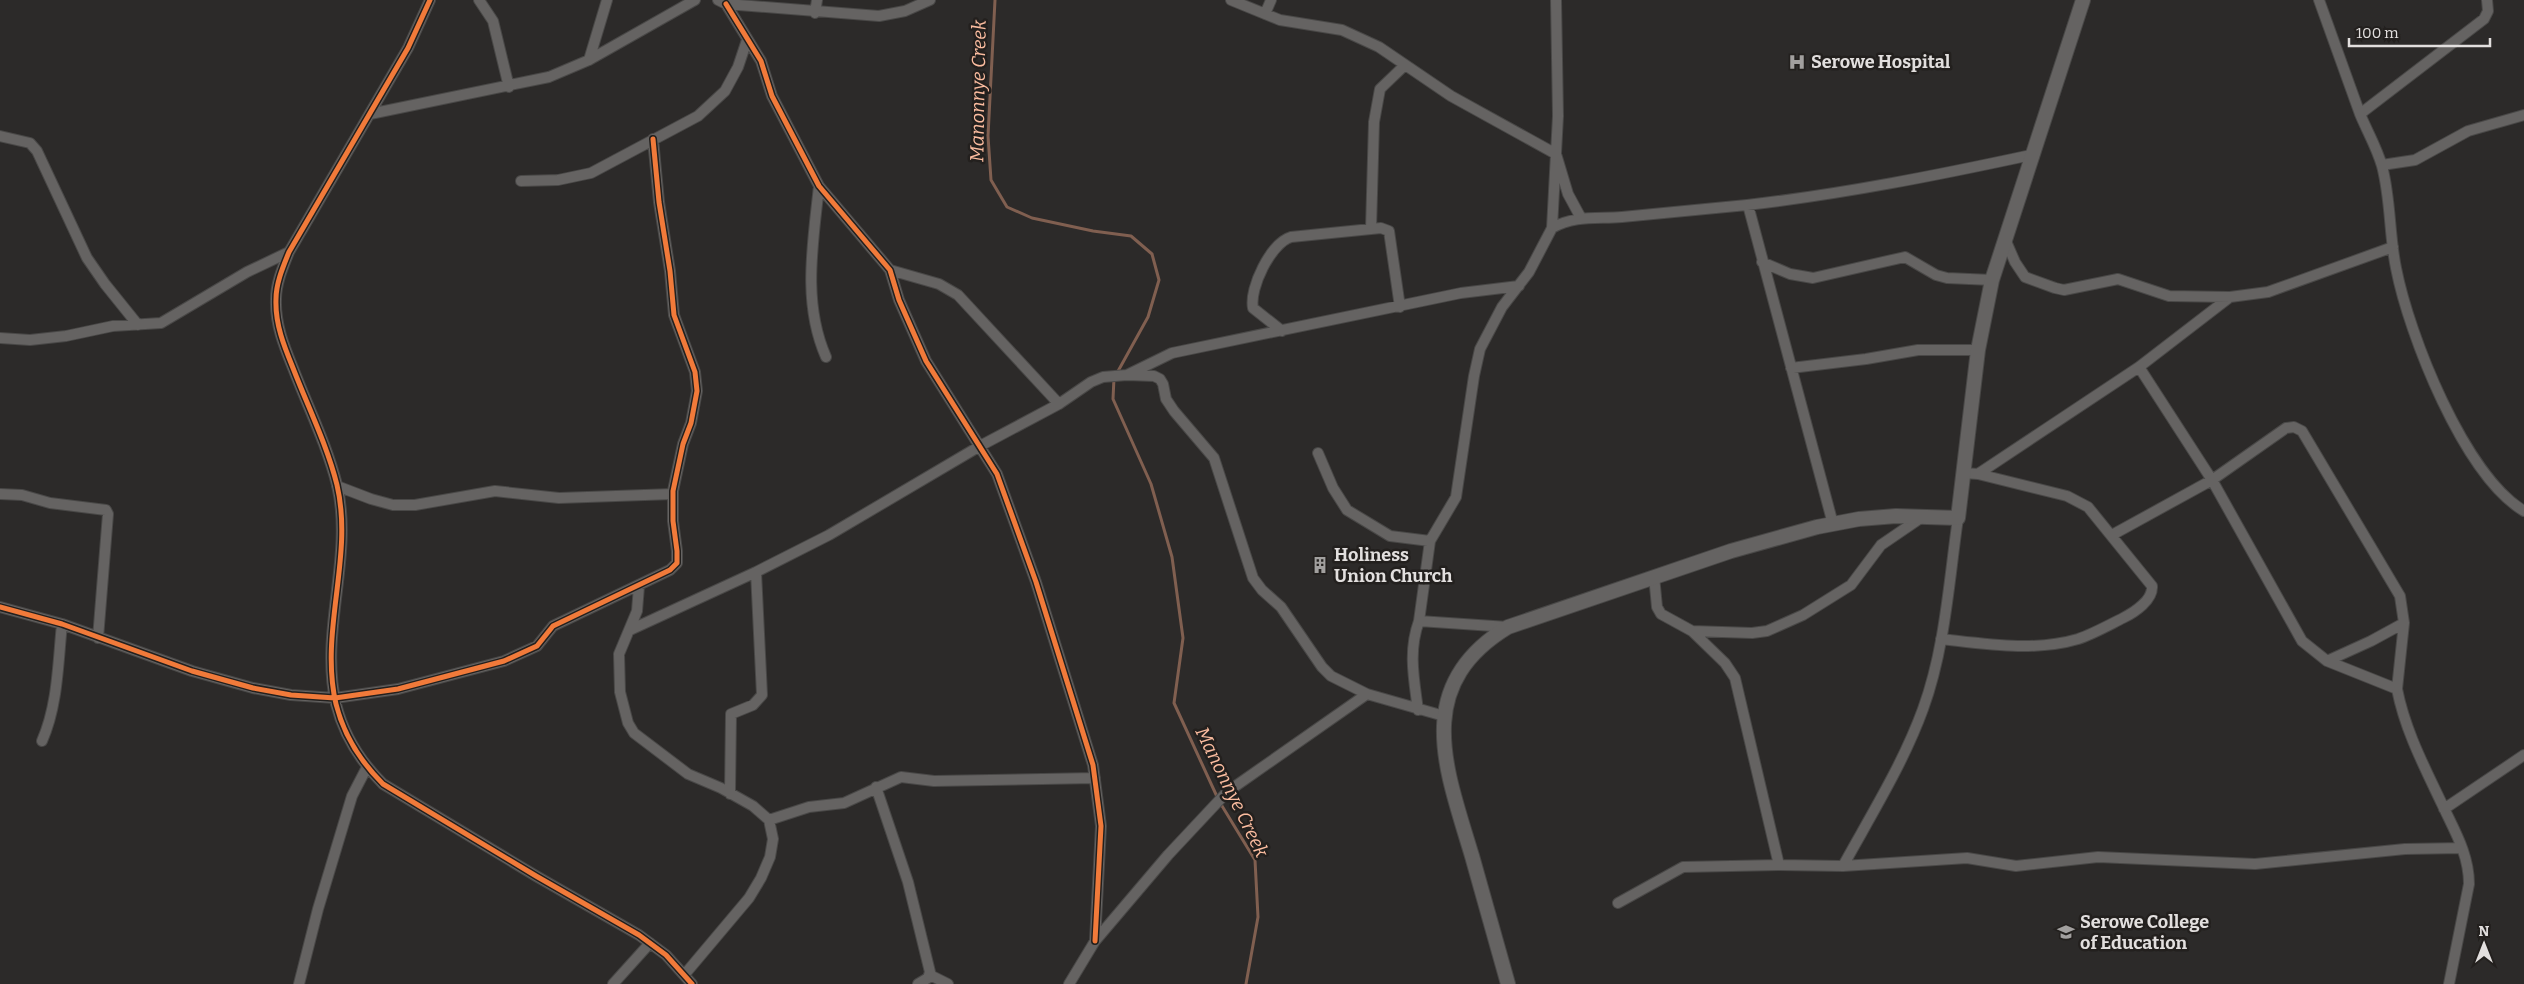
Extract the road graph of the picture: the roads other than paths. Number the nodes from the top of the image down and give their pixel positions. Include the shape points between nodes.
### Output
1 (430, 0) edge
2 (479, 0) edge
3 (607, 0) edge
4 (694, 0) edge
5 (817, 0) edge
6 (930, 0) edge
7 (1231, 0) edge
8 (1271, 0) edge
9 (1556, 0) edge
10 (2083, 0) edge
11 (2319, 0) edge
12 (2487, 0) edge
13 (722, 2) edge
14 (815, 13) junction
15 (1265, 14) junction
16 (747, 40) junction
17 (589, 60) junction
18 (1404, 66) junction
19 (509, 86) junction
20 (370, 114) junction
21 (2360, 114) junction
22 (2524, 115) edge
23 (0, 136) edge
24 (653, 139) junction
25 (1556, 154) junction
26 (2031, 155) junction
27 (2382, 164) junction
28 (521, 181) dead end
29 (819, 186) junction
30 (1748, 205) junction
31 (1581, 218) junction
32 (1552, 228) junction
33 (1371, 229) junction
34 (2005, 239) junction
35 (2393, 246) junction
36 (289, 252) junction
37 (1762, 262) junction
38 (890, 270) junction
39 (1992, 280) junction
40 (1519, 286) junction
41 (2230, 297) junction
42 (1400, 306) junction
43 (138, 325) junction
44 (1282, 331) junction
45 (0, 338) edge
46 (1978, 350) junction
47 (826, 357) dead end
48 (2139, 367) junction
49 (1790, 368) junction
50 (1127, 374) junction
51 (1059, 404) junction
52 (980, 446) junction
53 (1318, 453) dead end
54 (1971, 473) junction
55 (2212, 480) junction
56 (337, 486) junction
57 (0, 494) edge
58 (673, 494) junction
59 (2524, 511) edge
60 (1922, 517) junction
61 (1958, 518) junction
62 (1833, 524) junction
63 (2112, 535) junction
64 (1430, 541) junction
65 (756, 572) junction
66 (1654, 576) junction
67 (639, 586) junction
68 (0, 607) edge
69 (1419, 621) junction
70 (2404, 623) junction
71 (62, 624) junction
72 (1508, 627) junction
73 (630, 630) junction
74 (1692, 631) junction
75 (98, 638) junction
76 (1941, 639) junction
77 (2327, 661) junction
78 (2397, 689) junction
79 (1368, 694) junction
80 (335, 698) junction
81 (1418, 710) junction
82 (1444, 716) junction
83 (42, 741) dead end
84 (2524, 755) edge
85 (367, 767) junction
86 (1095, 778) junction
87 (876, 787) junction
88 (730, 794) junction
89 (2444, 809) junction
90 (769, 820) junction
91 (2462, 848) junction
92 (1780, 865) junction
93 (1843, 866) junction
94 (1618, 904) dead end
95 (1095, 941) junction
96 (650, 943) junction
97 (685, 974) junction
98 (930, 975) junction
99 (299, 984) edge
100 (613, 984) edge
101 (692, 984) edge
102 (918, 984) edge
103 (948, 984) edge
104 (1069, 984) edge
105 (1508, 984) edge
106 (2449, 984) edge

1 - 20 street via 408,48
2 - 19 street via 493,21
3 - 17 street
4 - 17 street
5 - 14 street
6 - 14 street via 879,16
7 - 15 street
8 - 15 street
9 - 25 street
10 - 26 street
11 - 21 street
12 - 21 street via 2488,10 2484,19
13 - 14 street
13 - 16 street
15 - 18 street via 1280,20 1342,30 1378,47
16 - 24 street via 725,91 698,116
16 - 29 street via 761,61 772,96
17 - 19 street via 549,77
18 - 25 street
18 - 33 street via 1380,89 1374,122
19 - 20 street
20 - 36 street
21 - 27 street
22 - 27 street via 2468,131 2415,160
23 - 43 street via 30,143 37,151 87,258
24 - 28 street via 577,178
24 - 58 street via 674,315 695,372 697,391
25 - 31 street via 1568,194
25 - 32 street
26 - 30 street
26 - 34 street
27 - 35 street via 2391,212
29 - 38 street
29 - 47 street via 811,282 814,319
30 - 31 street
30 - 37 street
31 - 32 street
32 - 40 street
33 - 42 street via 1384,228 1390,232
33 - 44 street via 1291,237 1282,241 1261,270 1251,301 1253,308
34 - 39 street
34 - 41 street via 2025,277 2055,288 2064,290 2118,279 2169,296
35 - 41 street via 2268,292
35 - 59 street via 2415,334 2458,432 2501,494
36 - 43 street via 247,272 161,323
36 - 56 street via 276,298 280,335
37 - 39 street via 1790,274 1813,278 1905,257 1936,275
37 - 49 street
38 - 51 street via 939,284 958,295
38 - 52 street via 899,300 926,361
39 - 46 street
40 - 42 street via 1461,293
40 - 64 street via 1502,307 1480,349 1456,497
41 - 48 street
42 - 44 street
43 - 45 street via 30,340
44 - 50 street via 1172,353
46 - 49 street via 1918,350
46 - 54 street
48 - 54 street
48 - 55 street
49 - 62 street
50 - 51 street via 1091,382
50 - 79 street via 1160,379 1166,399 1174,411 1214,458 1253,578 1281,607 1322,668 1331,676
51 - 52 street
52 - 65 street via 853,523
52 - 86 street via 997,474 1036,582
53 - 64 street via 1333,488 1347,510 1390,536
54 - 61 street
54 - 63 street via 2067,496 2088,507
55 - 63 street
55 - 70 street via 2286,428 2294,426 2300,429 2400,596
55 - 77 street via 2302,641
56 - 58 street via 393,505 415,506 495,491 559,498
56 - 80 street via 342,528 332,632
57 - 75 street via 106,510
58 - 67 street via 677,563
60 - 61 street
60 - 62 street via 1877,518
60 - 74 street via 1881,545 1851,585 1803,615 1752,634
61 - 76 street
62 - 66 street via 1730,551
63 - 76 street via 2152,586 2151,596 2131,614 2065,642 2004,646
64 - 69 street
65 - 73 street
65 - 88 street via 762,695 752,705 731,714
66 - 72 street
66 - 74 street via 1658,610 1671,622
67 - 73 street via 637,611
67 - 80 street via 553,626 537,646 504,661 398,689
68 - 71 street
69 - 72 street
69 - 81 street via 1412,660
70 - 77 street
70 - 78 street
71 - 75 street
71 - 83 street via 56,686
72 - 82 street via 1483,645 1462,669
73 - 88 street via 618,661 620,692 628,723 634,732 688,774
74 - 92 street via 1725,663 1735,678
75 - 80 street via 192,671 253,688
76 - 93 street via 1926,700 1914,732
77 - 78 street
78 - 89 street via 2410,738
79 - 81 street
79 - 95 street via 1227,792
80 - 85 street via 352,746
81 - 82 street
82 - 105 street via 1446,766
84 - 89 street
85 - 96 street via 383,784 401,796
85 - 99 street via 352,796
86 - 87 street via 934,781 901,777
86 - 95 street via 1100,826
87 - 90 street via 844,803 809,807
87 - 98 street via 908,882
88 - 90 street via 753,806
89 - 91 street
90 - 97 street via 773,839 761,878 725,928
91 - 93 street via 2405,849 2255,864 2098,857 2016,866 1967,858
91 - 106 street via 2469,868 2469,884
92 - 93 street
92 - 94 street via 1683,867
95 - 104 street
96 - 97 street
96 - 100 street
97 - 101 street
98 - 102 street
98 - 103 street

